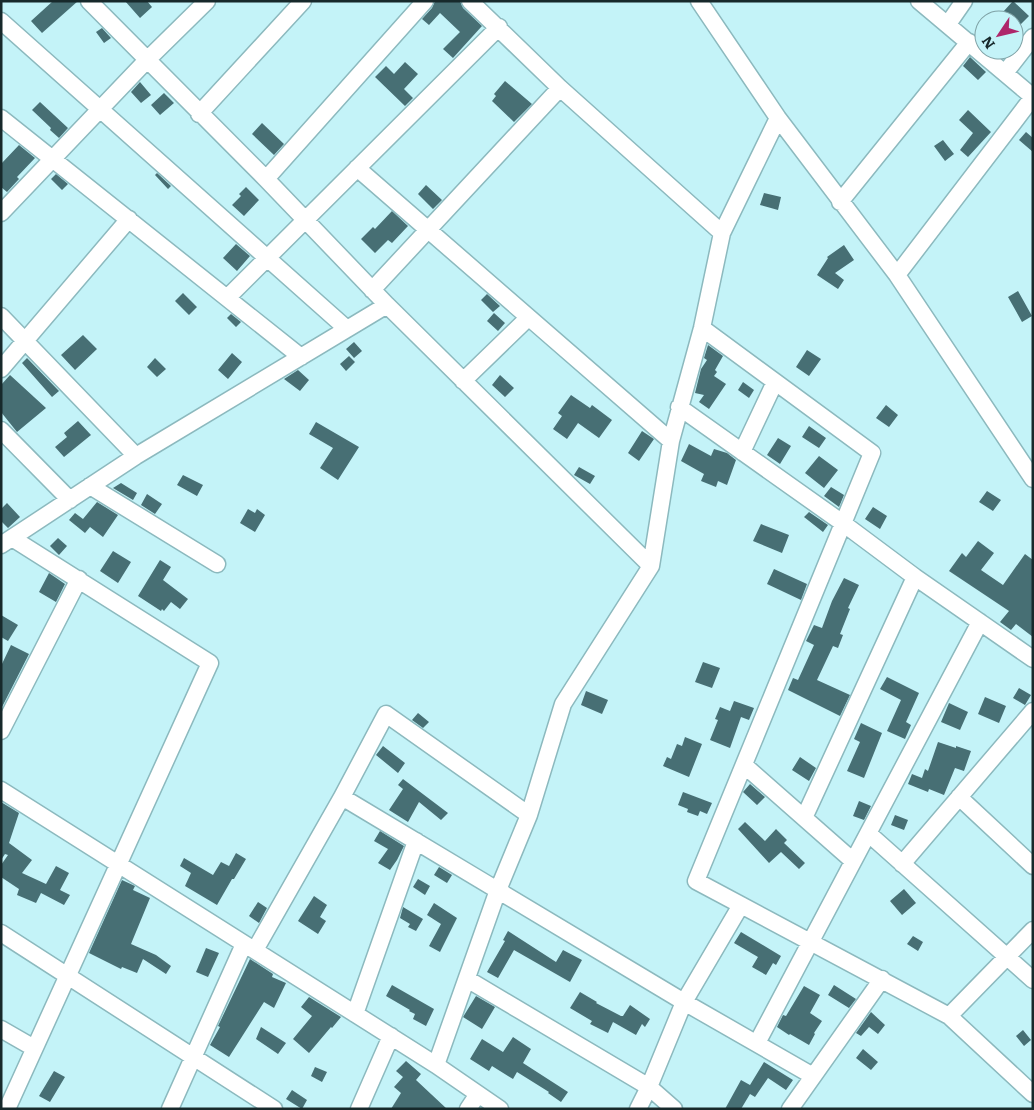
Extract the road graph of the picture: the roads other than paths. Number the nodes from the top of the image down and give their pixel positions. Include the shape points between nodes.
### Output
1 (207, 1) edge
2 (303, 1) edge
3 (425, 1) edge
4 (470, 1) edge
5 (699, 1) edge
6 (919, 1) edge
7 (964, 1) edge
8 (94, 3) edge
9 (1, 21) edge
10 (948, 24) junction
11 (499, 28) junction
12 (1033, 37) edge
13 (969, 42) junction
14 (146, 60) junction
15 (1005, 73) junction
16 (560, 88) junction
17 (1033, 97) edge
18 (100, 109) junction
19 (199, 114) junction
20 (1, 118) edge
21 (778, 118) junction
22 (53, 159) junction
23 (357, 168) junction
24 (266, 179) junction
25 (840, 202) junction
26 (1, 213) edge
27 (129, 219) junction
28 (304, 221) junction
29 (428, 230) junction
30 (722, 233) junction
31 (267, 258) junction
32 (896, 275) junction
33 (372, 290) junction
34 (227, 298) junction
35 (387, 305) junction
36 (1, 316) edge
37 (528, 318) junction
38 (702, 328) junction
39 (347, 329) junction
40 (25, 340) junction
41 (301, 357) junction
42 (1, 369) edge
43 (463, 381) junction
44 (775, 382) junction
45 (679, 407) junction
46 (1, 430) edge
47 (671, 441) junction
48 (742, 452) junction
49 (136, 456) junction
50 (1033, 479) edge
51 (90, 486) junction
52 (70, 500) junction
53 (844, 524) junction
54 (7, 542) edge
55 (217, 564) dead end
56 (651, 566) junction
57 (915, 577) junction
58 (79, 579) junction
59 (980, 622) junction
60 (1033, 659) edge
61 (1033, 711) edge
62 (1, 731) edge
63 (744, 765) junction
64 (1, 790) edge
65 (342, 797) junction
66 (959, 797) junction
67 (528, 815) junction
68 (804, 818) junction
69 (869, 834) junction
70 (416, 841) junction
71 (853, 861) junction
72 (118, 864) junction
73 (902, 864) junction
74 (1033, 866) edge
75 (498, 890) junction
76 (741, 904) junction
77 (1033, 930) edge
78 (1, 933) edge
79 (810, 941) junction
80 (249, 947) junction
81 (1006, 957) junction
82 (68, 975) junction
83 (467, 979) junction
84 (882, 979) junction
85 (1033, 980) edge
86 (684, 1002) junction
87 (355, 1014) junction
88 (949, 1016) junction
89 (1, 1029) edge
90 (391, 1036) junction
91 (757, 1043) junction
92 (34, 1048) junction
93 (192, 1056) junction
94 (436, 1065) junction
95 (813, 1076) junction
96 (649, 1088) junction
97 (478, 1094) junction
98 (1033, 1094) edge
99 (7, 1109) edge
100 (170, 1109) edge
101 (274, 1109) edge
102 (359, 1109) edge
103 (468, 1109) edge
104 (500, 1109) edge
105 (638, 1109) edge
106 (674, 1109) edge
107 (790, 1109) edge

1 - 14 street
2 - 19 street
3 - 24 street
4 - 11 street
5 - 21 street
6 - 10 street
7 - 10 street
8 - 14 street
9 - 18 street
10 - 13 street
11 - 16 street
11 - 23 street
12 - 15 street
13 - 15 street
13 - 25 street
14 - 18 street
14 - 19 street
15 - 17 street
16 - 29 street
16 - 30 street
17 - 32 street
18 - 22 street
18 - 31 street
19 - 24 street
20 - 22 street
21 - 25 street
21 - 30 street
22 - 26 street
22 - 27 street
23 - 28 street
23 - 29 street
24 - 28 street
25 - 32 street
27 - 34 street
27 - 40 street
28 - 31 street
28 - 33 street
29 - 33 street
29 - 37 street
30 - 38 street
31 - 34 street
31 - 39 street
32 - 50 street
33 - 35 street
34 - 41 street
35 - 39 street
35 - 43 street
36 - 40 street
37 - 43 street
37 - 47 street
38 - 44 street
38 - 45 street
39 - 41 street
40 - 42 street
40 - 49 street
41 - 49 street
43 - 56 street
44 - 48 street
44 - 53 street via 872,453
45 - 47 street
45 - 48 street
46 - 52 street
47 - 56 street
48 - 53 street
49 - 51 street
51 - 52 street
51 - 55 street
52 - 54 street
53 - 57 street
53 - 63 street
54 - 58 street
56 - 67 street via 563,704
57 - 59 street
57 - 68 street
58 - 62 street
58 - 72 street via 210,663
59 - 60 street
59 - 69 street
61 - 66 street
63 - 68 street
63 - 76 street via 696,881
64 - 72 street
65 - 67 street via 386,714
65 - 70 street
65 - 80 street
66 - 73 street
66 - 74 street
67 - 75 street
68 - 71 street
69 - 71 street
69 - 73 street
70 - 75 street
70 - 87 street
71 - 79 street
72 - 80 street
72 - 82 street
73 - 81 street
75 - 83 street
75 - 86 street
76 - 79 street
76 - 86 street
77 - 81 street
78 - 82 street
79 - 84 street
79 - 91 street
80 - 87 street
80 - 93 street
81 - 85 street
81 - 88 street
82 - 92 street
82 - 93 street
83 - 94 street
83 - 96 street
84 - 88 street
84 - 95 street
86 - 91 street
86 - 96 street
87 - 90 street
88 - 98 street
89 - 92 street
90 - 94 street
90 - 102 street
91 - 95 street
92 - 99 street
93 - 100 street
93 - 101 street
94 - 97 street
95 - 107 street
96 - 105 street
96 - 106 street
97 - 103 street
97 - 104 street

